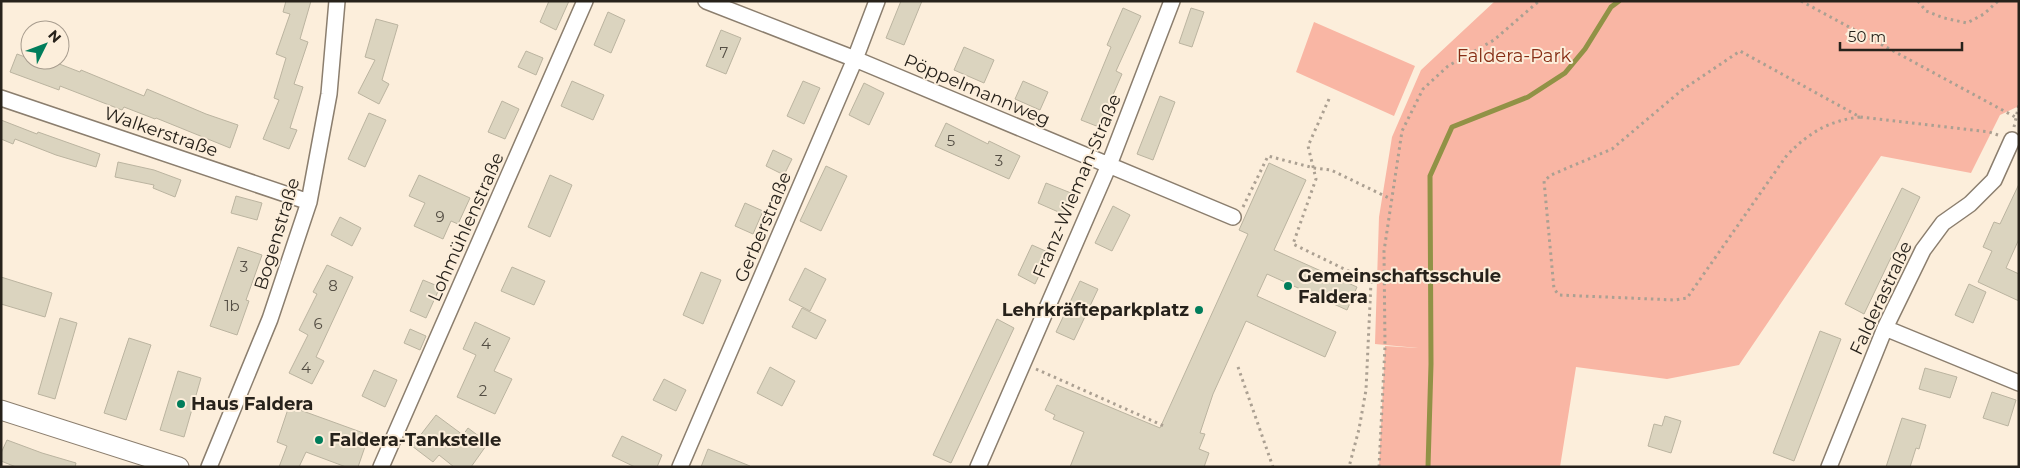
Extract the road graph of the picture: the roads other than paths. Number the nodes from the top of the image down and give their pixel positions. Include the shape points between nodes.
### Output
1 (337, 1) edge
2 (585, 1) edge
3 (706, 1) edge
4 (877, 1) edge
5 (1172, 1) edge
6 (855, 59) junction
7 (1, 98) edge
8 (2012, 140) road end
9 (1109, 165) junction
10 (309, 202) junction
11 (1233, 216) road end
12 (1885, 328) junction
13 (2019, 383) edge
14 (1, 410) edge
15 (179, 467) edge
16 (209, 467) edge
17 (381, 467) edge
18 (680, 467) edge
19 (978, 467) edge
20 (1829, 467) edge

1 - 10 street, Bogenstraße via 329,94
2 - 17 street, Lohmühlenstraße
3 - 6 street, Pöppelmannweg
4 - 6 street, Gerberstraße
5 - 9 street, Franz-Wieman-Straße
6 - 9 street, Pöppelmannweg
6 - 18 street, Gerberstraße
7 - 10 street, Walkerstraße
8 - 12 street, Falderastraße via 1994,180 1970,204 1943,223 1923,250
9 - 11 street, Pöppelmannweg
9 - 19 street, Franz-Wieman-Straße
10 - 16 street, Bogenstraße via 270,319
12 - 13 street
12 - 20 street, Falderastraße
14 - 15 street

